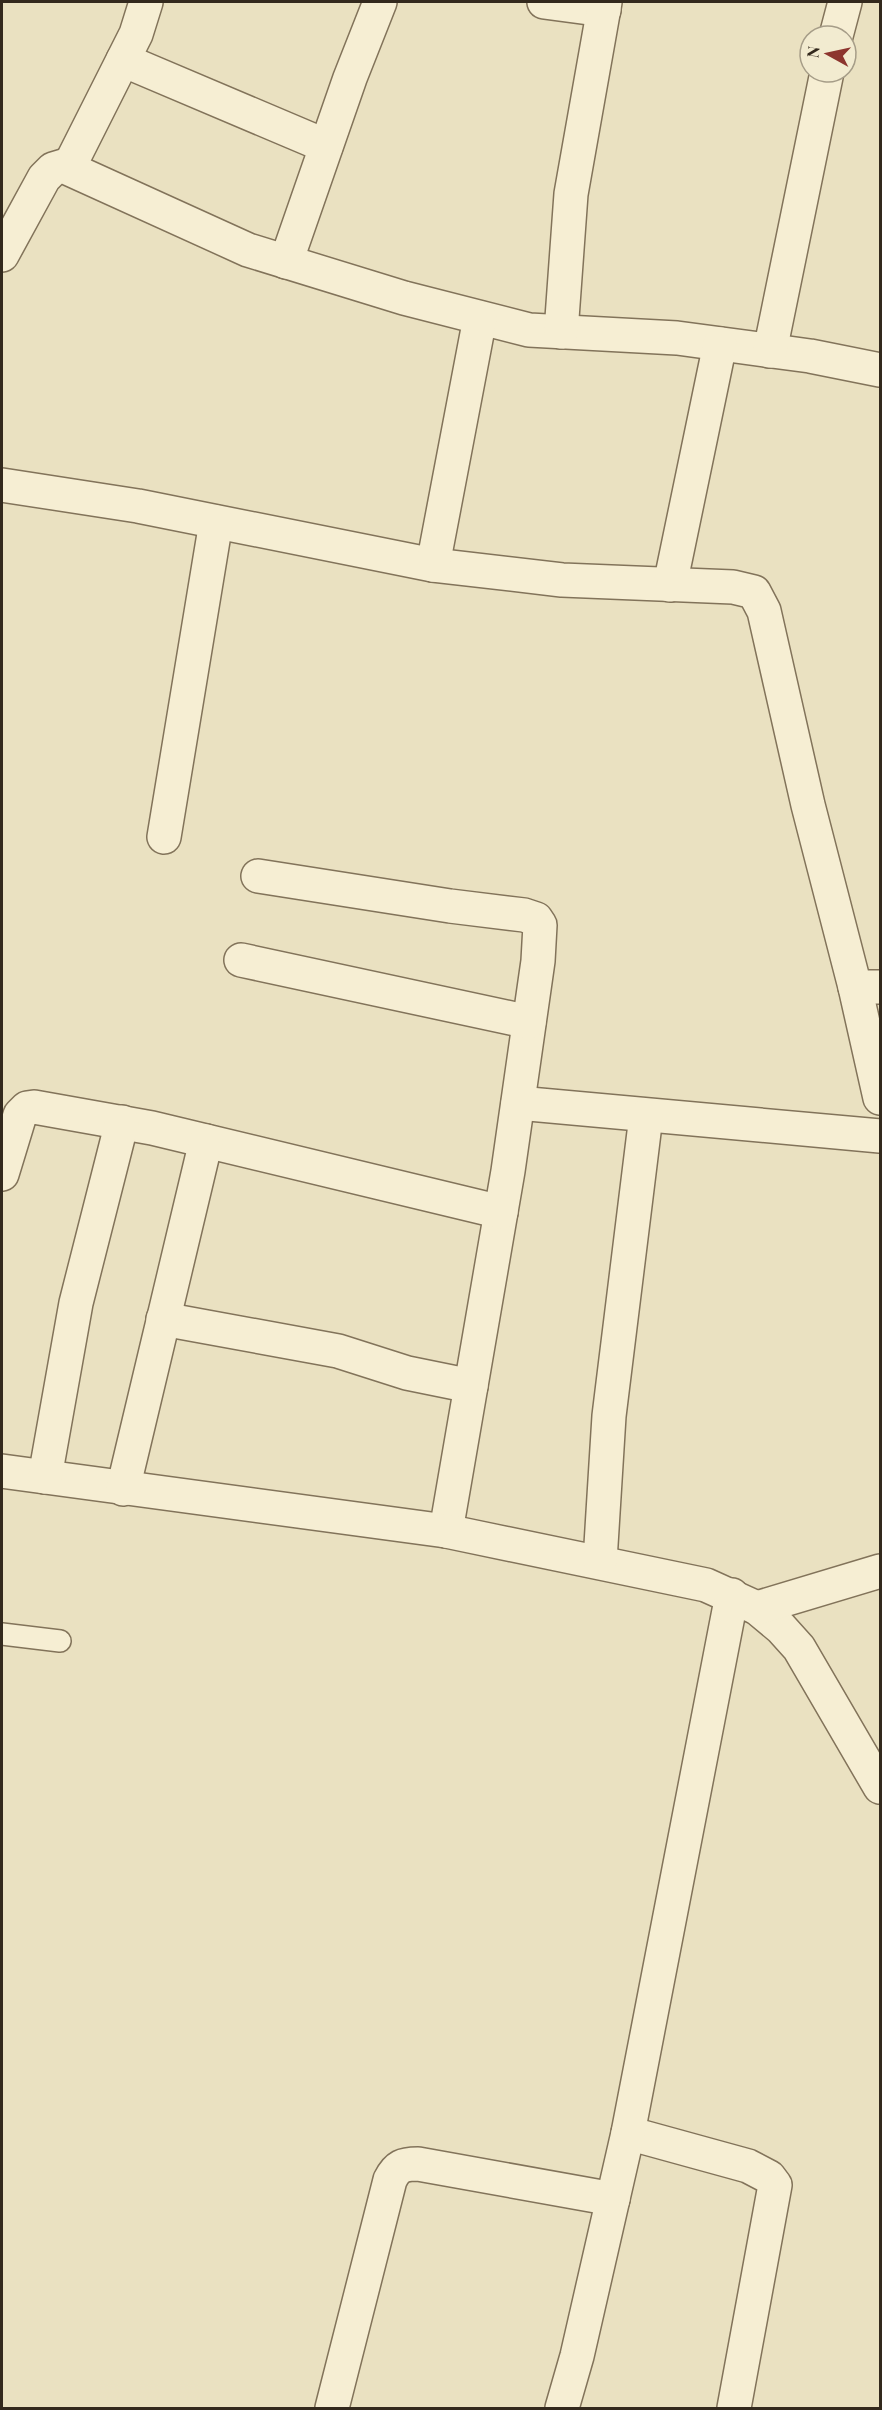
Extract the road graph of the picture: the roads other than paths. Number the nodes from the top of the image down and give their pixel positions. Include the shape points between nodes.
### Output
1 (146, 2) edge
2 (380, 2) edge
3 (544, 2) edge
4 (845, 2) edge
5 (604, 6) edge
6 (839, 24) edge
7 (123, 60) junction
8 (825, 84) edge
9 (326, 146) junction
10 (69, 166) junction
11 (2, 255) edge
12 (286, 262) junction
13 (480, 318) junction
14 (561, 332) junction
15 (720, 344) junction
16 (770, 351) junction
17 (880, 370) edge
18 (2, 485) edge
19 (216, 522) junction
20 (433, 565) junction
21 (670, 585) junction
22 (164, 837) dead end
23 (258, 876) dead end
24 (241, 960) dead end
25 (868, 987) edge
26 (529, 1022) junction
27 (880, 1098) edge
28 (518, 1103) junction
29 (646, 1116) junction
30 (122, 1122) junction
31 (880, 1136) edge
32 (206, 1141) junction
33 (2, 1174) edge
34 (501, 1212) junction
35 (163, 1319) junction
36 (471, 1386) junction
37 (2, 1471) edge
38 (45, 1477) junction
39 (123, 1489) junction
40 (446, 1531) junction
41 (600, 1561) junction
42 (880, 1571) edge
43 (744, 1602) junction
44 (2, 1634) edge
45 (60, 1641) dead end
46 (880, 1787) edge
47 (628, 2133) junction
48 (613, 2199) junction
49 (332, 2409) edge
50 (562, 2409) edge
51 (734, 2409) edge

1 - 7 street
2 - 9 street
3 - 5 street
4 - 6 street
5 - 14 street via 571,194
7 - 9 street
7 - 10 street
8 - 16 street
9 - 12 street
10 - 11 street via 53,169 44,178
10 - 12 street via 248,250
12 - 13 street
13 - 14 street via 529,330
13 - 20 street
14 - 15 street
15 - 16 street
15 - 21 street
16 - 17 street
18 - 19 street
19 - 20 street
19 - 22 street
20 - 21 street via 562,580
21 - 25 street via 745,589 754,592 764,611 808,805
23 - 26 street via 531,916 540,925 541,933
24 - 26 street
25 - 27 street
26 - 28 street
28 - 29 street
28 - 34 street
29 - 31 street
29 - 41 street via 609,1416
30 - 32 street
30 - 33 street via 27,1108 18,1120
30 - 38 street via 75,1303
32 - 34 street
32 - 35 street
34 - 36 street
35 - 36 street via 338,1351 407,1373
35 - 39 street
36 - 40 street
37 - 38 street
38 - 39 street
39 - 40 street
40 - 41 street
41 - 43 street via 678,1577
42 - 43 street
43 - 46 street via 781,1628 799,1648
43 - 47 street
44 - 45 lane
47 - 48 street
47 - 51 street via 748,2166 769,2177 775,2185
48 - 49 street via 418,2164 396,2169
48 - 50 street

